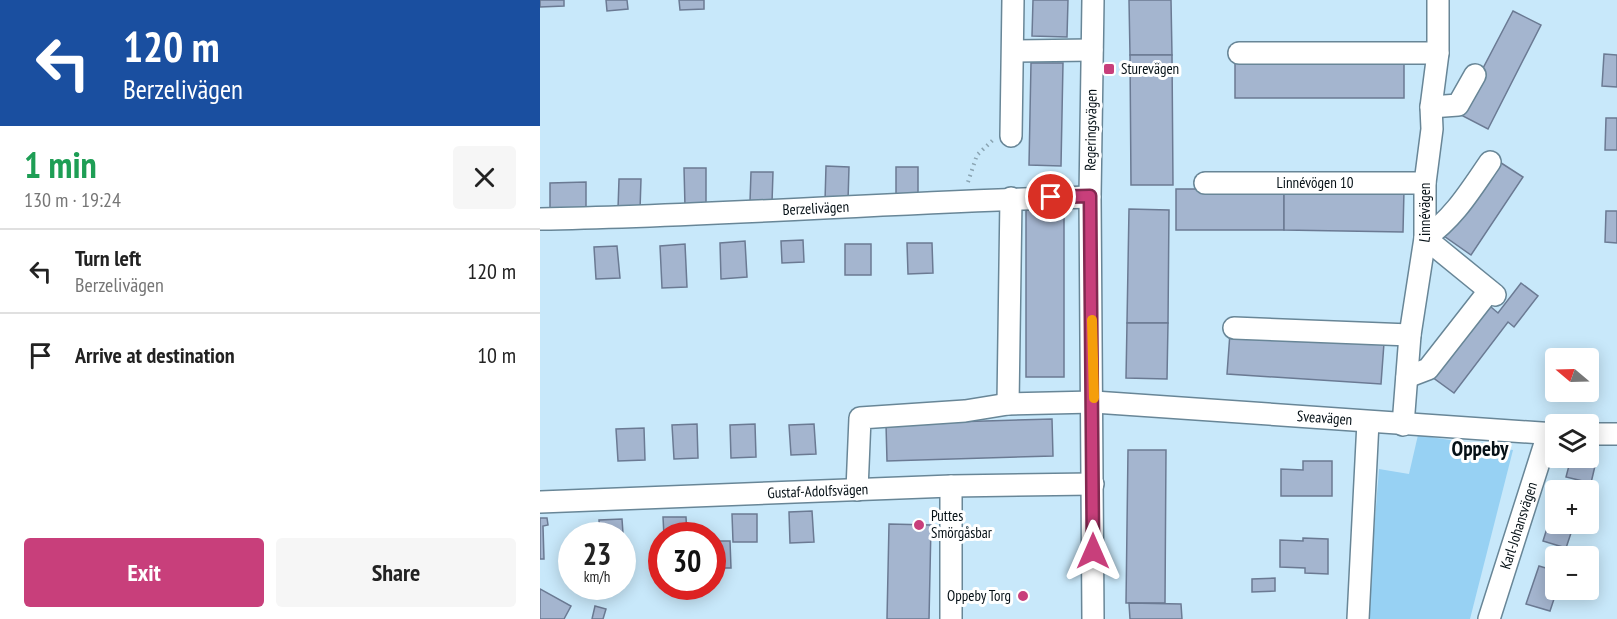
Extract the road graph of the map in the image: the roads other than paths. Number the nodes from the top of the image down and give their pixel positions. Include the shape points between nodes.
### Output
1 (1013, 0) edge
2 (1092, 0) edge
3 (1438, 0) edge
4 (1092, 50) junction
5 (1013, 51) junction
6 (1239, 52) dead end
7 (1438, 53) junction
8 (1475, 75) dead end
9 (1431, 107) junction
10 (1011, 136) road end
11 (1490, 162) dead end
12 (1205, 183) dead end
13 (1425, 183) junction
14 (1090, 196) junction
15 (1011, 198) junction
16 (540, 219) edge
17 (1425, 238) junction
18 (1234, 328) dead end
19 (1410, 335) junction
20 (1407, 377) junction
21 (1094, 402) junction
22 (1008, 404) junction
23 (1368, 422) junction
24 (1403, 425) junction
25 (1545, 434) edge
26 (1599, 434) edge
27 (1617, 434) edge
28 (1545, 455) edge
29 (1093, 484) junction
30 (951, 486) junction
31 (857, 490) junction
32 (540, 502) edge
33 (951, 619) edge
34 (1093, 619) edge
35 (1358, 619) edge
36 (1489, 619) edge

1 - 5 street
2 - 4 street, Regeringsvägen
3 - 7 street, Linnévägen
4 - 5 street
4 - 14 street, Regeringsvägen
5 - 10 street
6 - 7 street
7 - 9 street, Linnévägen
8 - 9 street via 1458,105
9 - 13 street, Linnévägen
11 - 17 street via 1445,225
12 - 13 street, Linnévögen 10
13 - 17 street, Linnévägen
14 - 15 street, Berzelivägen
14 - 21 street, Regeringsvägen
15 - 16 street, Berzelivägen
15 - 22 street
17 - 19 street, Linnévägen
17 - 20 street via 1492,293 1428,369
18 - 19 street
19 - 20 street, Linnévägen
20 - 24 street, Linnévägen
21 - 22 street, Sveavägen
21 - 23 street, Sveavägen
21 - 29 street, Regeringsvägen
22 - 31 street, Sveavägen via 860,418
23 - 24 street, Sveavägen
23 - 35 street
24 - 25 street, Sveavägen
26 - 27 street
28 - 36 street, Karl-Johansvägen
29 - 30 street, Gustaf-Adolfsvägen
29 - 34 street, Regeringsvägen
30 - 31 street, Gustaf-Adolfsvägen
30 - 33 street
31 - 32 street, Gustaf-Adolfsvägen

